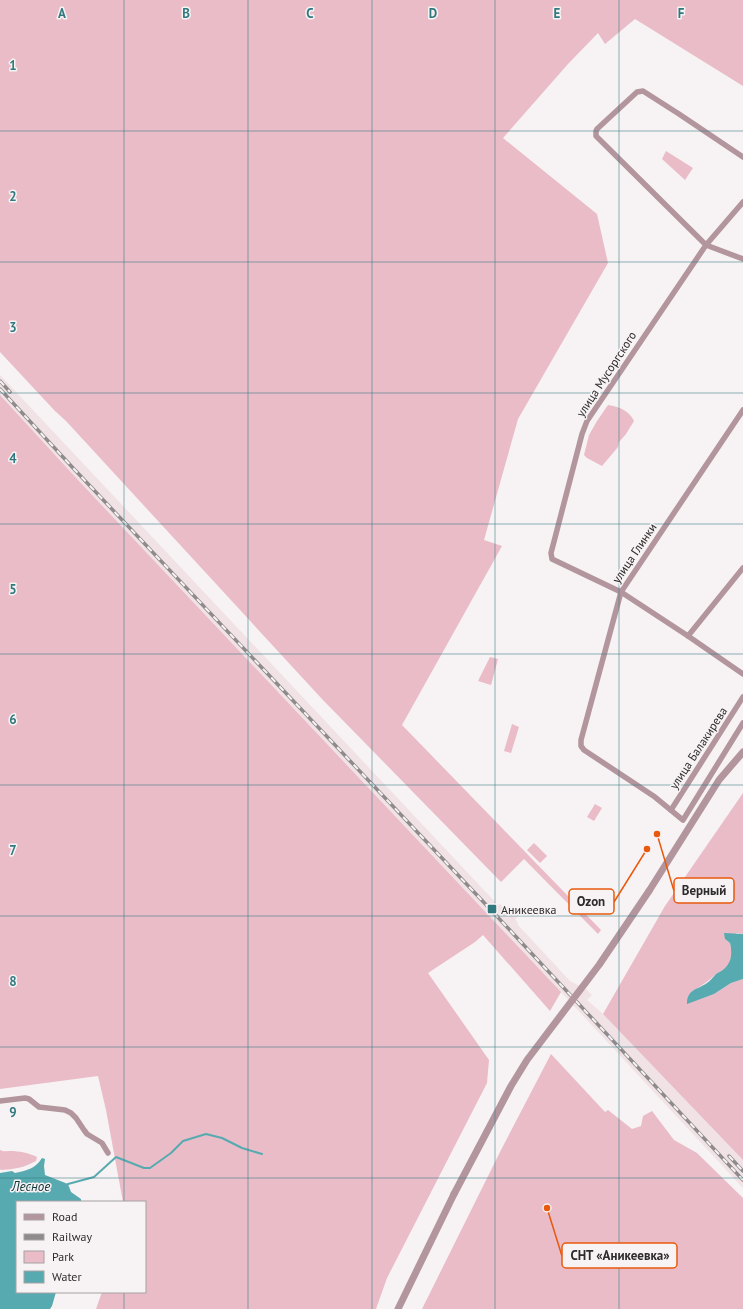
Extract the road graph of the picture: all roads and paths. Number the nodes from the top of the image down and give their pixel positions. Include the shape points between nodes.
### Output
1 (743, 157) edge
2 (743, 202) edge
3 (706, 245) junction
4 (743, 259) edge
5 (743, 410) edge
6 (743, 568) edge
7 (621, 592) junction
8 (688, 636) junction
9 (743, 674) edge
10 (743, 697) edge
11 (743, 723) edge
12 (743, 752) edge
13 (671, 810) junction
14 (0, 1101) edge
15 (108, 1153) dead end
16 (398, 1309) edge

1 - 3 street via 643,91 637,92 596,131 596,136
2 - 3 street, улица Мусоргского
3 - 4 street
3 - 7 street, улица Мусоргского via 587,421 551,553 552,559
5 - 7 street, улица Глинки
6 - 8 street
7 - 8 street
7 - 13 street, улица Глинки via 581,746
8 - 9 street
10 - 13 street, улица Балакирева
11 - 13 street via 683,820
12 - 16 street, bridge via 719,780 599,965 527,1060 454,1194
14 - 15 street via 25,1098 39,1107 69,1112 87,1134 102,1143

